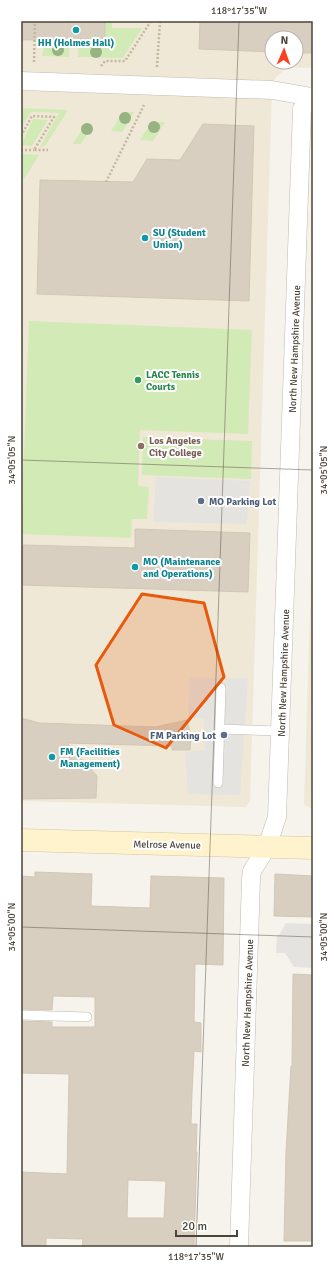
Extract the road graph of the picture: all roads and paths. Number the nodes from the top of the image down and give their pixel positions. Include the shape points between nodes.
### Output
1 (35, 21) edge
2 (151, 21) edge
3 (160, 21) edge
4 (159, 52) dead end
5 (27, 81) edge
6 (90, 83) junction
7 (155, 84) junction
8 (312, 97) edge
9 (21, 136) edge
10 (21, 150) edge
11 (34, 150) junction
12 (48, 150) dead end
13 (106, 182) dead end
14 (221, 688) dead end
15 (220, 729) junction
16 (280, 731) junction
17 (218, 783) dead end
18 (21, 840) edge
19 (266, 847) junction
20 (313, 848) edge
21 (21, 1015) edge
22 (87, 1017) dead end
23 (238, 1247) edge

1 - 5 path
2 - 6 path via 125,62 104,61
3 - 4 path
5 - 6 street
6 - 7 street
7 - 8 street via 272,90
7 - 13 path
8 - 16 street, North New Hampshire Avenue via 302,109
9 - 11 path via 32,116 54,117
10 - 11 path
11 - 12 path
14 - 15 lane
15 - 16 lane
15 - 17 lane
16 - 19 street, North New Hampshire Avenue via 277,817
18 - 19 main road, Melrose Avenue
19 - 20 main road, Melrose Avenue
19 - 23 street, North New Hampshire Avenue via 252,871 251,879
21 - 22 lane

